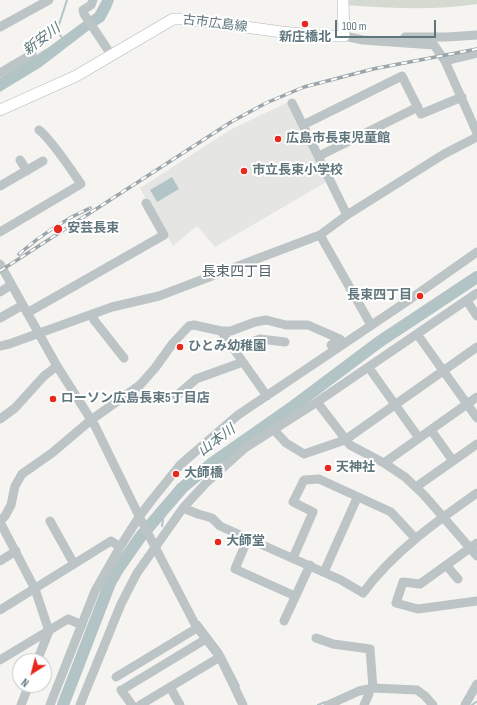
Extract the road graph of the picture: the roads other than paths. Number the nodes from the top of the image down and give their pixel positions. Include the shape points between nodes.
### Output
1 (49, 0) edge
2 (93, 0) edge
3 (343, 0) edge
4 (0, 27) edge
5 (344, 32) junction
6 (477, 35) edge
7 (477, 53) edge
8 (32, 54) dead end
9 (112, 56) junction
10 (445, 61) junction
11 (0, 73) edge
12 (462, 97) junction
13 (292, 103) dead end
14 (418, 107) junction
15 (0, 110) edge
16 (304, 125) junction
17 (39, 130) dead end
18 (477, 133) edge
19 (477, 137) edge
20 (319, 156) junction
21 (20, 160) dead end
22 (43, 161) dead end
23 (27, 170) junction
24 (0, 186) edge
25 (146, 203) dead end
26 (347, 215) junction
27 (0, 232) edge
28 (320, 235) junction
29 (477, 252) edge
30 (0, 264) edge
31 (11, 285) junction
32 (0, 292) edge
33 (477, 293) edge
34 (467, 300) junction
35 (25, 309) junction
36 (92, 314) junction
37 (477, 316) edge
38 (0, 318) edge
39 (371, 325) junction
40 (221, 331) junction
41 (38, 333) junction
42 (418, 334) junction
43 (285, 342) dead end
44 (0, 346) edge
45 (477, 347) edge
46 (234, 349) junction
47 (330, 353) junction
48 (124, 358) dead end
49 (243, 362) junction
50 (57, 366) junction
51 (369, 368) junction
52 (444, 371) junction
53 (267, 396) junction
54 (477, 397) edge
55 (174, 398) dead end
56 (317, 402) junction
57 (467, 404) junction
58 (396, 405) junction
59 (477, 418) edge
60 (0, 419) edge
61 (91, 420) junction
62 (274, 430) junction
63 (431, 430) junction
64 (419, 438) junction
65 (345, 440) junction
66 (477, 444) edge
67 (453, 461) junction
68 (384, 462) junction
69 (416, 487) junction
70 (477, 493) edge
71 (357, 498) junction
72 (183, 508) junction
73 (443, 517) junction
74 (140, 518) junction
75 (50, 521) dead end
76 (0, 522) edge
77 (248, 538) junction
78 (415, 538) junction
79 (153, 544) junction
80 (473, 545) edge
81 (120, 546) junction
82 (16, 551) junction
83 (477, 556) edge
84 (294, 558) junction
85 (0, 561) edge
86 (74, 564) junction
87 (446, 565) junction
88 (310, 566) junction
89 (324, 572) junction
90 (458, 579) dead end
91 (35, 589) junction
92 (295, 596) junction
93 (477, 601) edge
94 (0, 610) edge
95 (284, 621) dead end
96 (82, 625) junction
97 (197, 628) junction
98 (49, 631) junction
99 (316, 638) dead end
100 (206, 639) junction
101 (103, 647) junction
102 (40, 653) edge
103 (220, 657) junction
104 (0, 660) edge
105 (116, 677) dead end
106 (477, 684) edge
107 (170, 687) junction
108 (371, 688) junction
109 (26, 693) edge
110 (21, 705) edge
111 (50, 705) edge
112 (80, 705) edge
113 (85, 705) edge
114 (132, 705) edge
115 (140, 705) edge
116 (180, 705) edge
117 (243, 705) edge
118 (328, 705) edge
119 (364, 705) edge
120 (433, 705) edge
121 (465, 705) edge

1 - 4 street
2 - 9 street via 91,5 83,10 84,14
3 - 5 main road
5 - 6 street via 447,38
5 - 9 main road, 古市広島線 via 289,33 179,18 173,19
5 - 10 street via 363,40 434,45
7 - 10 street
8 - 11 street
9 - 15 main road, 古市広島線 via 72,78
10 - 12 street
12 - 14 street via 421,114
12 - 18 street
13 - 16 street
14 - 16 street via 402,76
14 - 20 street
16 - 20 street
17 - 27 street via 81,184
19 - 26 street via 444,154
20 - 26 street
21 - 23 street
22 - 23 street
23 - 24 street
25 - 35 street via 164,235
26 - 28 street
28 - 36 street via 159,296
28 - 39 street
29 - 39 street
30 - 31 street
31 - 32 street
31 - 35 street
33 - 34 street
34 - 37 street
34 - 42 street
35 - 38 street
35 - 41 street
36 - 41 street
36 - 48 street
39 - 47 street
40 - 46 street
40 - 47 street via 231,331 266,320 286,325 308,324 340,339 327,348
40 - 61 street via 189,326 140,385
41 - 44 street
41 - 50 street
42 - 51 street
42 - 52 street
43 - 46 street via 260,339
45 - 52 street
46 - 49 street
47 - 53 street
49 - 53 street
49 - 55 street via 196,379
50 - 60 street via 44,376 15,408
50 - 61 street
51 - 56 street
51 - 58 street
52 - 57 street
52 - 58 street
53 - 74 street via 238,415 180,465
54 - 57 street
56 - 62 street
56 - 65 street
57 - 59 street
57 - 63 street
58 - 64 street
58 - 65 street
61 - 74 street
61 - 76 street via 22,474 15,486 11,504
62 - 65 street via 286,443 304,454
62 - 72 street via 244,448
63 - 64 street
63 - 67 street
64 - 68 street
65 - 68 street
66 - 67 street
67 - 69 street
68 - 69 street
69 - 73 street
70 - 73 street
71 - 78 street via 391,512
71 - 84 street via 319,480 304,480 293,502 313,512
71 - 89 street
72 - 77 street via 212,518 220,526
72 - 79 street
73 - 78 street
73 - 80 street
74 - 79 street
74 - 81 street
75 - 86 street
76 - 82 street
77 - 84 street
77 - 92 street via 235,569
78 - 89 street via 376,576 363,593
79 - 97 street
79 - 101 street via 136,573
80 - 83 street
80 - 87 street
81 - 86 street via 111,541
81 - 96 street via 95,591
82 - 85 street
82 - 91 street
84 - 88 street
86 - 91 street
87 - 90 street
87 - 93 street via 420,584 403,582 396,603 418,609
88 - 89 street
88 - 92 street
91 - 94 street
91 - 98 street
92 - 95 street
96 - 98 street via 68,619
96 - 111 street
97 - 100 street
97 - 105 street
98 - 102 street
98 - 104 street
99 - 108 street via 333,644 370,649
100 - 103 street
100 - 114 street via 123,689
101 - 112 street
101 - 113 street via 104,655
103 - 107 street
103 - 117 street
106 - 121 street
107 - 115 street
107 - 116 street
108 - 118 street
108 - 119 street
108 - 120 street via 417,690
109 - 110 street

